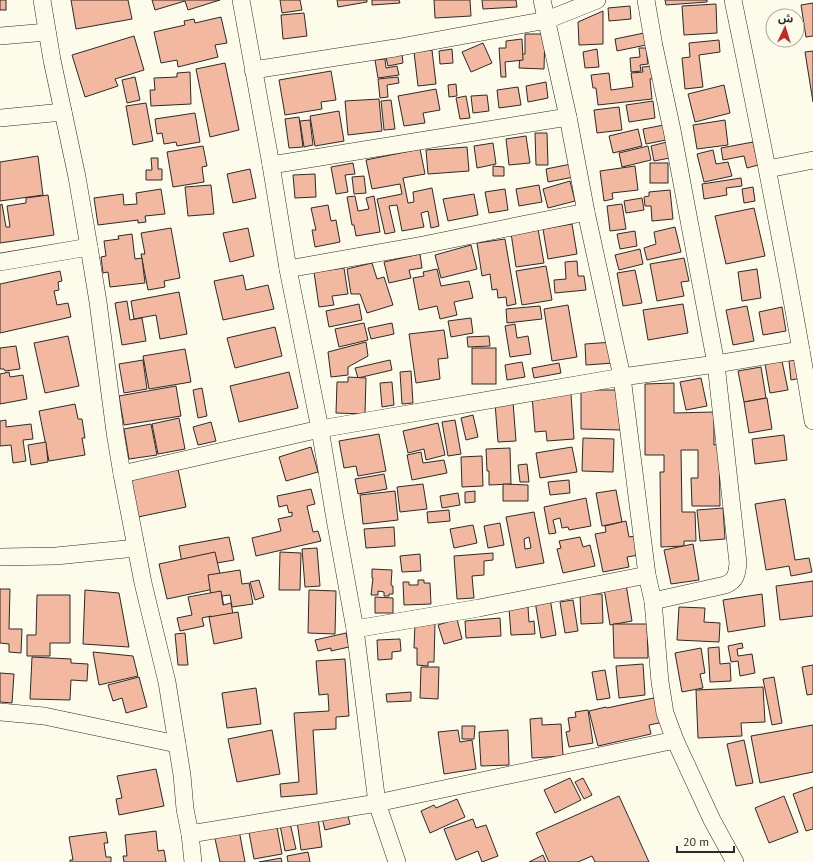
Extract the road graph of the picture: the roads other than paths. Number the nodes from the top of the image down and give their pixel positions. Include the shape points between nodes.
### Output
1 (42, 0) edge
2 (241, 0) edge
3 (542, 0) edge
4 (597, 0) edge
5 (646, 0) edge
6 (733, 0) edge
7 (547, 20) junction
8 (47, 32) junction
9 (0, 36) edge
10 (253, 70) junction
11 (63, 112) junction
12 (568, 116) junction
13 (0, 118) edge
14 (813, 160) edge
15 (271, 166) junction
16 (768, 169) junction
17 (586, 212) junction
18 (89, 247) junction
19 (0, 262) edge
20 (288, 269) junction
21 (802, 350) junction
22 (716, 364) junction
23 (622, 377) junction
24 (813, 421) edge
25 (320, 429) junction
26 (122, 474) junction
27 (136, 548) junction
28 (0, 557) edge
29 (647, 575) junction
30 (653, 601) junction
31 (355, 629) junction
32 (0, 712) edge
33 (675, 740) junction
34 (177, 744) junction
35 (377, 803) junction
36 (190, 834) junction
37 (193, 862) edge
38 (396, 862) edge
39 (734, 862) edge

1 - 8 street
2 - 10 street
3 - 7 street
4 - 7 street
5 - 22 street
6 - 16 street
7 - 10 street via 395,48
7 - 12 street
8 - 9 street
8 - 11 street
10 - 15 street
11 - 13 street
11 - 18 street
12 - 15 street
12 - 17 street
14 - 16 street
15 - 20 street
16 - 21 street
17 - 20 street
17 - 23 street
18 - 19 street
18 - 26 street
20 - 25 street
21 - 22 street
21 - 24 street
22 - 23 street
22 - 30 street via 737,572 731,583 725,586
23 - 25 street
23 - 29 street
25 - 26 street
25 - 31 street
26 - 27 street
27 - 28 street via 56,556
27 - 34 street via 167,682
29 - 30 street
29 - 31 street
30 - 33 street via 665,713
31 - 35 street
32 - 34 street via 44,716
33 - 35 street
33 - 39 street
34 - 36 street
35 - 36 street
35 - 38 street
36 - 37 street

